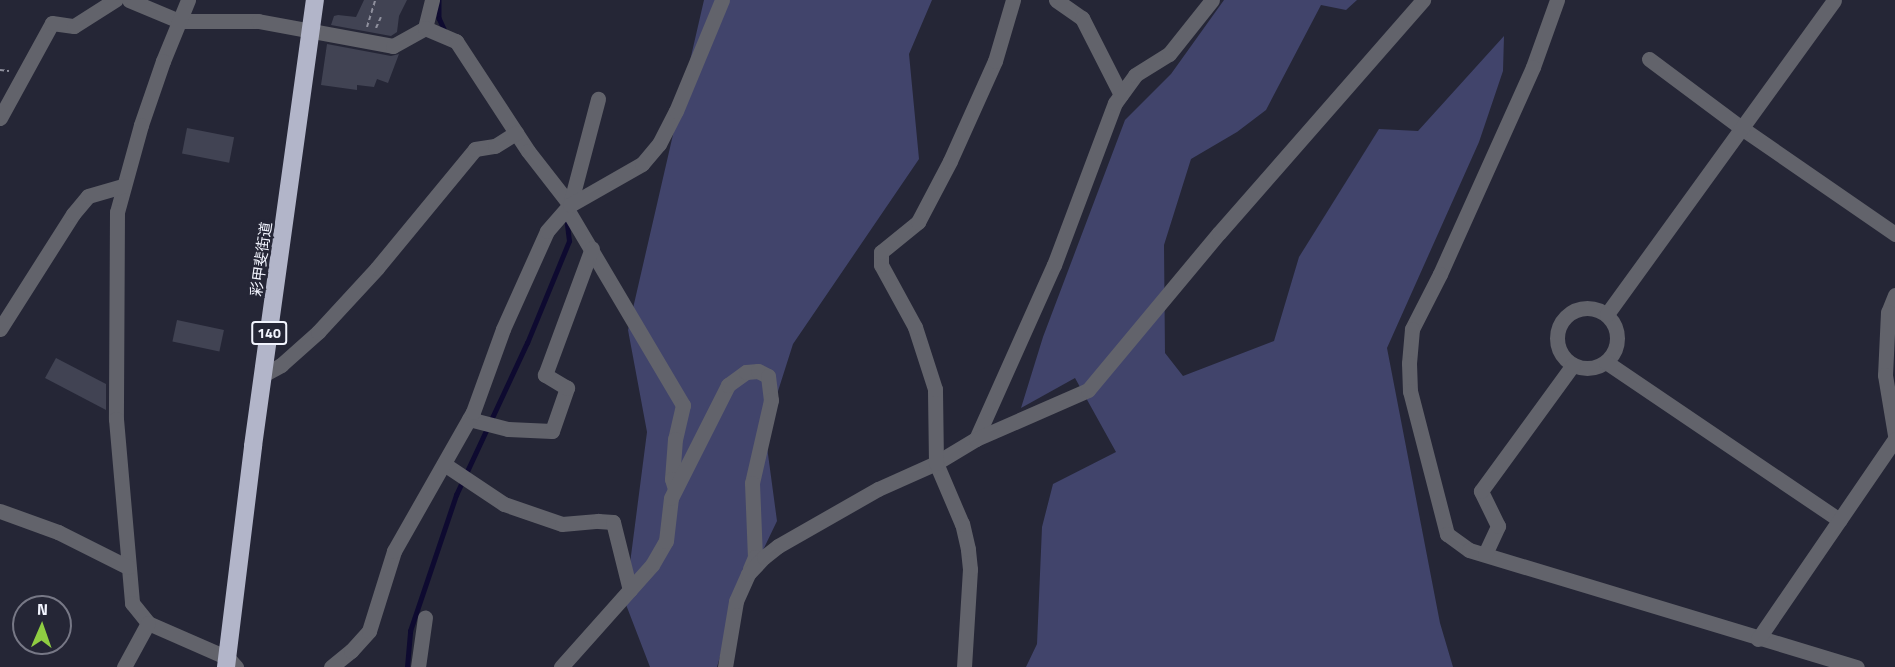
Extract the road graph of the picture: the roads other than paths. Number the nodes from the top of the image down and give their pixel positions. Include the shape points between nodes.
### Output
1 (115, 0) edge
2 (129, 0) edge
3 (188, 0) edge
4 (315, 0) edge
5 (432, 0) edge
6 (722, 0) edge
7 (1013, 0) edge
8 (1056, 0) edge
9 (1212, 0) edge
10 (1423, 0) edge
11 (1557, 0) edge
12 (1834, 0) edge
13 (179, 21) junction
14 (425, 28) junction
15 (311, 33) junction
16 (1649, 59) dead end
17 (1121, 95) junction
18 (598, 99) dead end
19 (0, 118) edge
20 (1743, 129) junction
21 (516, 133) junction
22 (123, 186) junction
23 (569, 207) junction
24 (1895, 234) edge
25 (592, 248) junction
26 (1895, 295) edge
27 (1607, 314) junction
28 (0, 329) edge
29 (1606, 362) junction
30 (1573, 365) junction
31 (263, 375) junction
32 (469, 419) junction
33 (1895, 435) edge
34 (976, 439) junction
35 (1895, 439) edge
36 (936, 463) junction
37 (444, 464) junction
38 (675, 489) junction
39 (0, 511) edge
40 (1839, 520) junction
41 (1485, 554) junction
42 (128, 567) junction
43 (748, 574) junction
44 (630, 590) junction
45 (425, 617) dead end
46 (148, 623) junction
47 (1758, 639) junction
48 (230, 664) edge
49 (124, 667) edge
50 (332, 667) edge
51 (418, 667) edge
52 (561, 667) edge
53 (725, 667) edge
54 (964, 667) edge
55 (1857, 667) edge

1 - 19 street via 74,26 52,23
2 - 13 street
3 - 13 street
4 - 15 highway, 彩甲斐街道 / 140
5 - 14 street
6 - 23 street via 659,144 642,164
7 - 36 street via 995,61 950,161 918,222 881,252 881,265 915,327 935,389
8 - 17 street via 1082,18
9 - 17 street via 1169,54 1135,75
10 - 34 street via 1088,390
11 - 41 street via 1533,67 1412,329 1410,390 1447,534 1469,550
12 - 20 street
13 - 15 street via 258,21
13 - 22 street
14 - 15 street via 393,46
14 - 21 street via 456,41
15 - 31 highway, 彩甲斐街道 / 140
16 - 20 street
17 - 34 street via 1054,265
18 - 23 street
20 - 24 street
20 - 27 street
21 - 23 street
21 - 31 street via 495,146 475,149 377,268 318,332 281,366
22 - 28 street via 88,196
22 - 42 street via 117,212 115,271 117,419
23 - 25 street
23 - 32 street via 547,231 528,267
25 - 32 street via 545,375 567,388 552,431 508,429
25 - 38 street via 683,405 675,439
26 - 33 street via 1888,312 1885,375
27 - 29 street via 1617,328 1618,341
27 - 30 street via 1588,307 1562,321 1557,330 1559,350
29 - 30 street via 1591,369
29 - 40 street
30 - 41 street via 1481,491 1498,526
31 - 48 highway, 彩甲斐街道 / 140
32 - 37 street
34 - 36 street
35 - 40 street
36 - 43 street via 878,489 778,546
36 - 54 street via 962,524 968,549
37 - 44 street via 504,504 562,524 613,522
37 - 50 street via 394,550 369,631
38 - 43 street via 728,385 746,372 758,371 768,376 771,400 752,483 755,557
38 - 44 street via 670,498 666,541
39 - 42 street via 58,532
40 - 47 street
41 - 47 street
42 - 46 street via 132,603
43 - 53 street via 736,601
44 - 52 street
45 - 51 street
46 - 48 street
46 - 49 street
47 - 55 street

